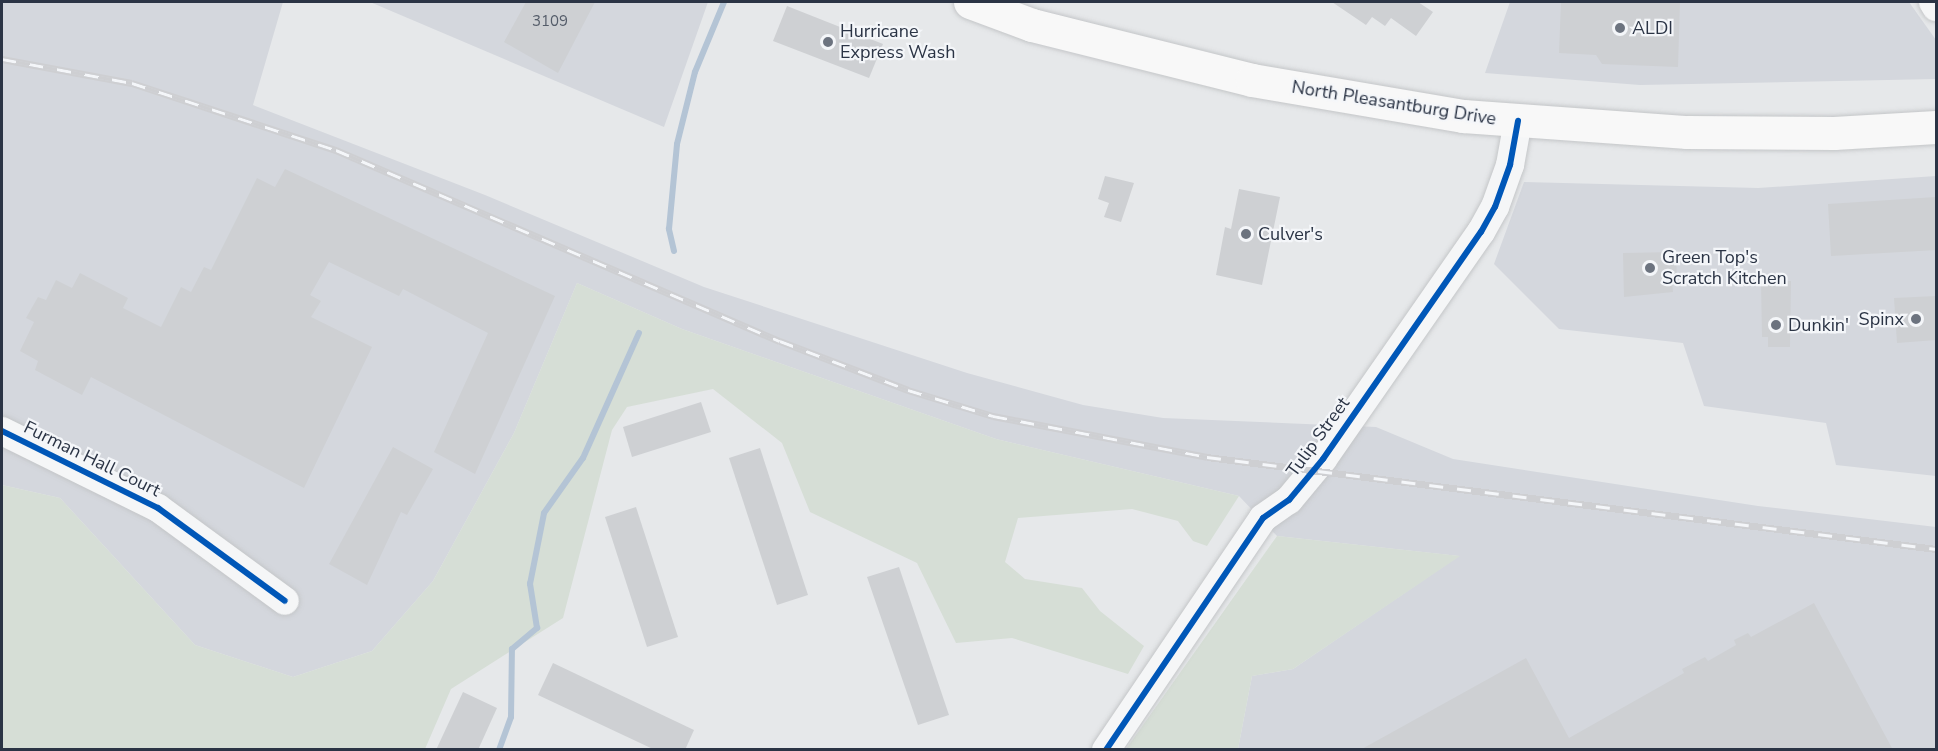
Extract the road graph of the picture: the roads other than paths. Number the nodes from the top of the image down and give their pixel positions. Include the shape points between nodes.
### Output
1 (970, 2) edge
2 (1933, 2) edge
3 (1936, 7) edge
4 (1518, 121) junction
5 (1936, 127) edge
6 (2, 431) edge
7 (285, 601) dead end
8 (1106, 750) edge

1 - 4 main road, North Pleasantburg Drive via 1032,25 1252,80 1353,100
2 - 3 street
4 - 5 main road, North Pleasantburg Drive via 1687,132 1834,133
4 - 8 street, Tulip Street via 1510,165 1481,232 1323,459 1289,500 1263,518
6 - 7 street, Furman Hall Court via 158,508

